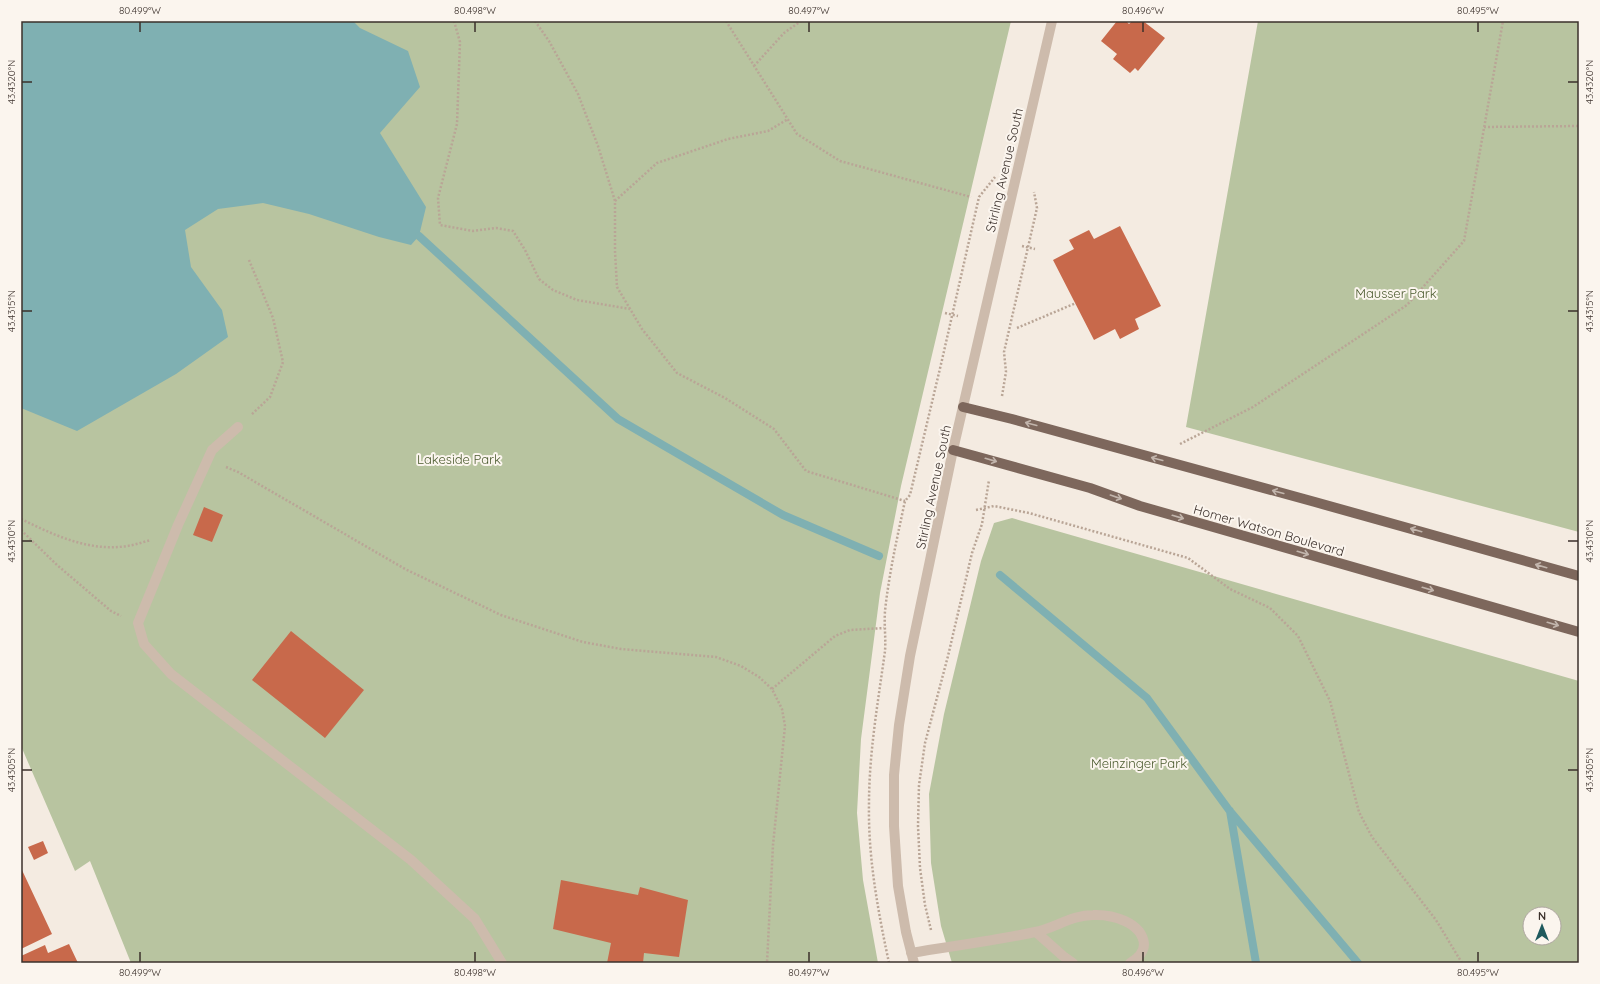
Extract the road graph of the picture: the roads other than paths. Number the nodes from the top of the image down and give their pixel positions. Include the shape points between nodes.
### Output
1 (1052, 21) edge
2 (963, 408) junction
3 (238, 427) road end
4 (954, 450) junction
5 (1579, 576) edge
6 (1579, 632) edge
7 (1036, 932) junction
8 (913, 958) edge
9 (502, 963) edge
10 (1074, 963) edge
11 (1130, 963) edge

1 - 2 street, Stirling Avenue South
2 - 4 street, Stirling Avenue South
5 -> 2 main road via 1154,458
3 - 9 street via 212,450 178,525 138,623 144,644 171,674 411,860 475,919
4 -> 6 main road, Homer Watson Boulevard
4 - 8 street, Stirling Avenue South via 910,656 894,775 898,886
7 - 8 street via 935,949
7 - 10 street via 1062,956
7 - 11 street via 1078,916 1109,916 1135,928 1142,937 1144,946 1140,955

